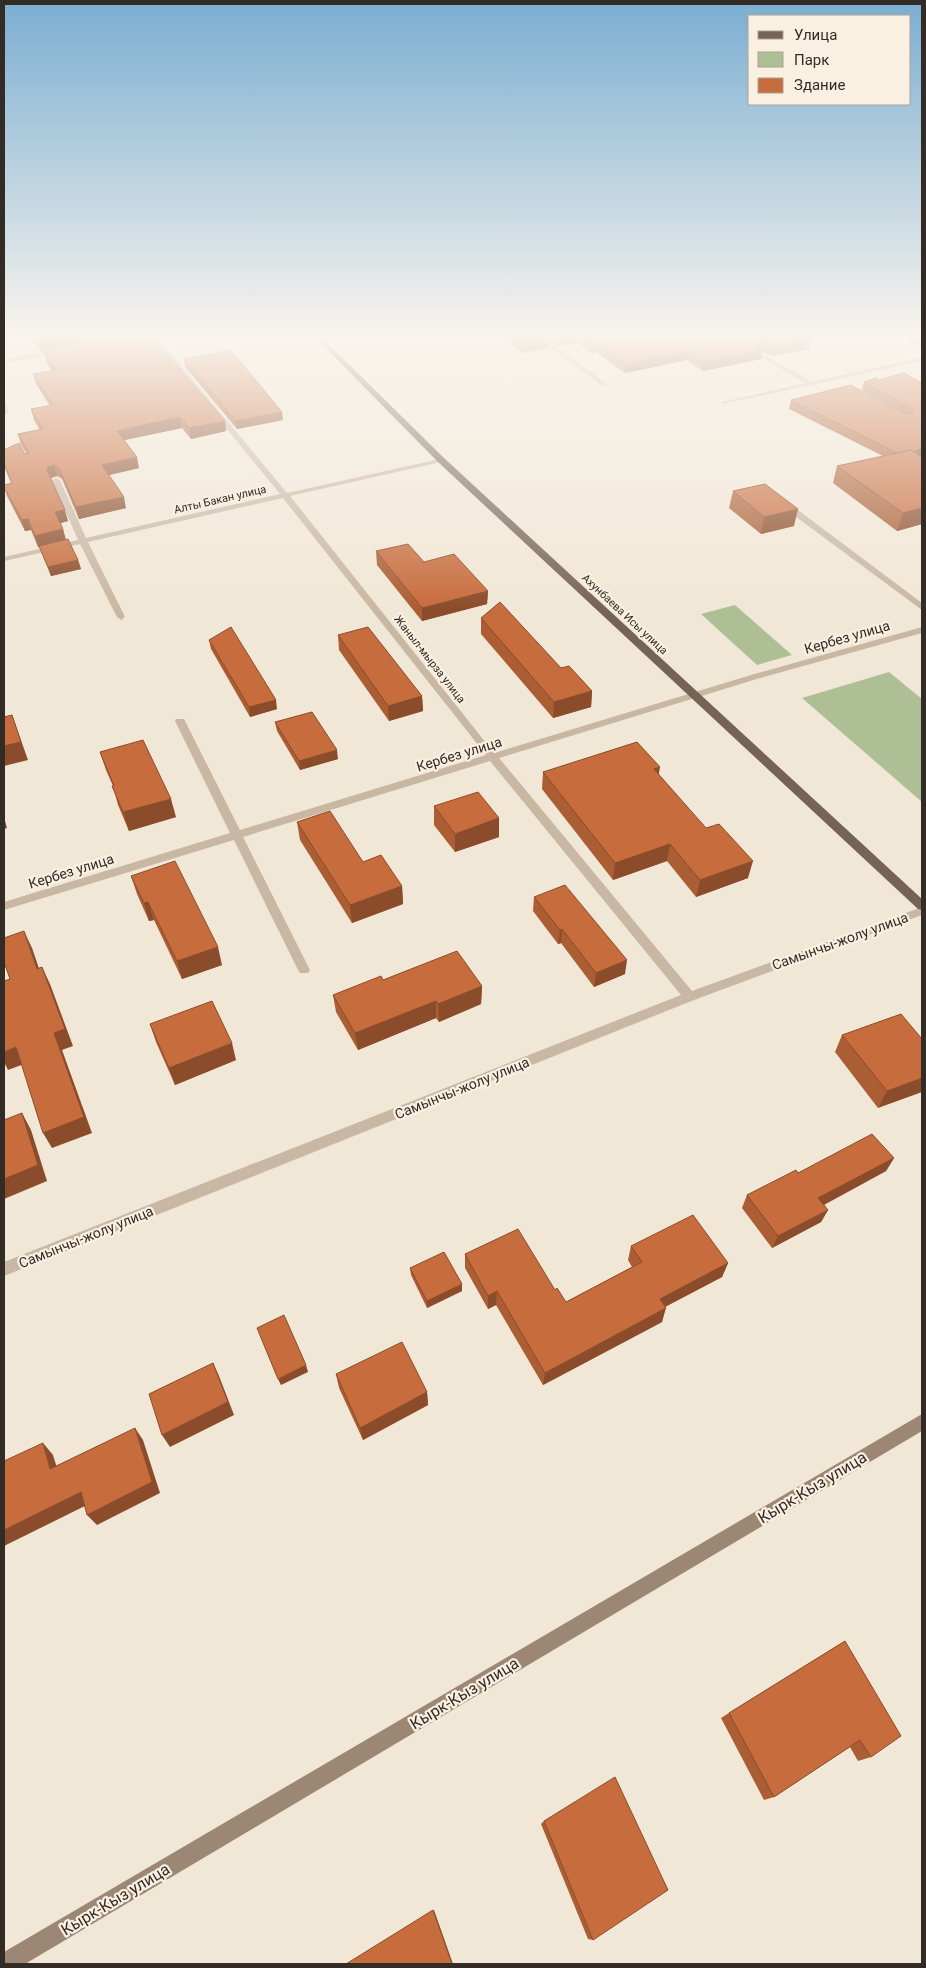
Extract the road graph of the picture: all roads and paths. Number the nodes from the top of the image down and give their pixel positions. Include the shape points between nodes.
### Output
1 (228, 427) edge
2 (408, 427) edge
3 (441, 460) junction
4 (56, 480) dead end
5 (285, 495) junction
6 (787, 506) edge
7 (83, 541) junction
8 (4, 559) edge
9 (922, 607) edge
10 (122, 617) dead end
11 (922, 630) edge
12 (696, 696) junction
13 (180, 721) dead end
14 (493, 758) junction
15 (236, 834) junction
16 (4, 906) edge
17 (922, 906) edge
18 (922, 910) edge
19 (304, 970) dead end
20 (690, 997) junction
21 (4, 1269) edge
22 (922, 1422) edge
23 (5, 1964) edge

1 - 5 street, Жаныл-мырза улица
2 - 3 main road, Ахунбаева Исы улица
3 - 5 street, Алты Бакан улица
3 - 12 main road, Ахунбаева Исы улица
4 - 7 street
5 - 7 street, Алты Бакан улица
5 - 14 street, Жаныл-мырза улица
6 - 9 street
7 - 8 street, Алты Бакан улица
7 - 10 street
11 - 12 street, Кербез улица
12 - 14 street, Кербез улица
12 - 17 main road, Ахунбаева Исы улица
13 - 15 street
14 - 15 street, Кербез улица
14 - 20 street, Жаныл-мырза улица
15 - 16 street, Кербез улица
15 - 19 street
18 - 20 street, Самынчы-жолу улица
20 - 21 street, Самынчы-жолу улица
22 - 23 street, Кырк-Кыз улица

